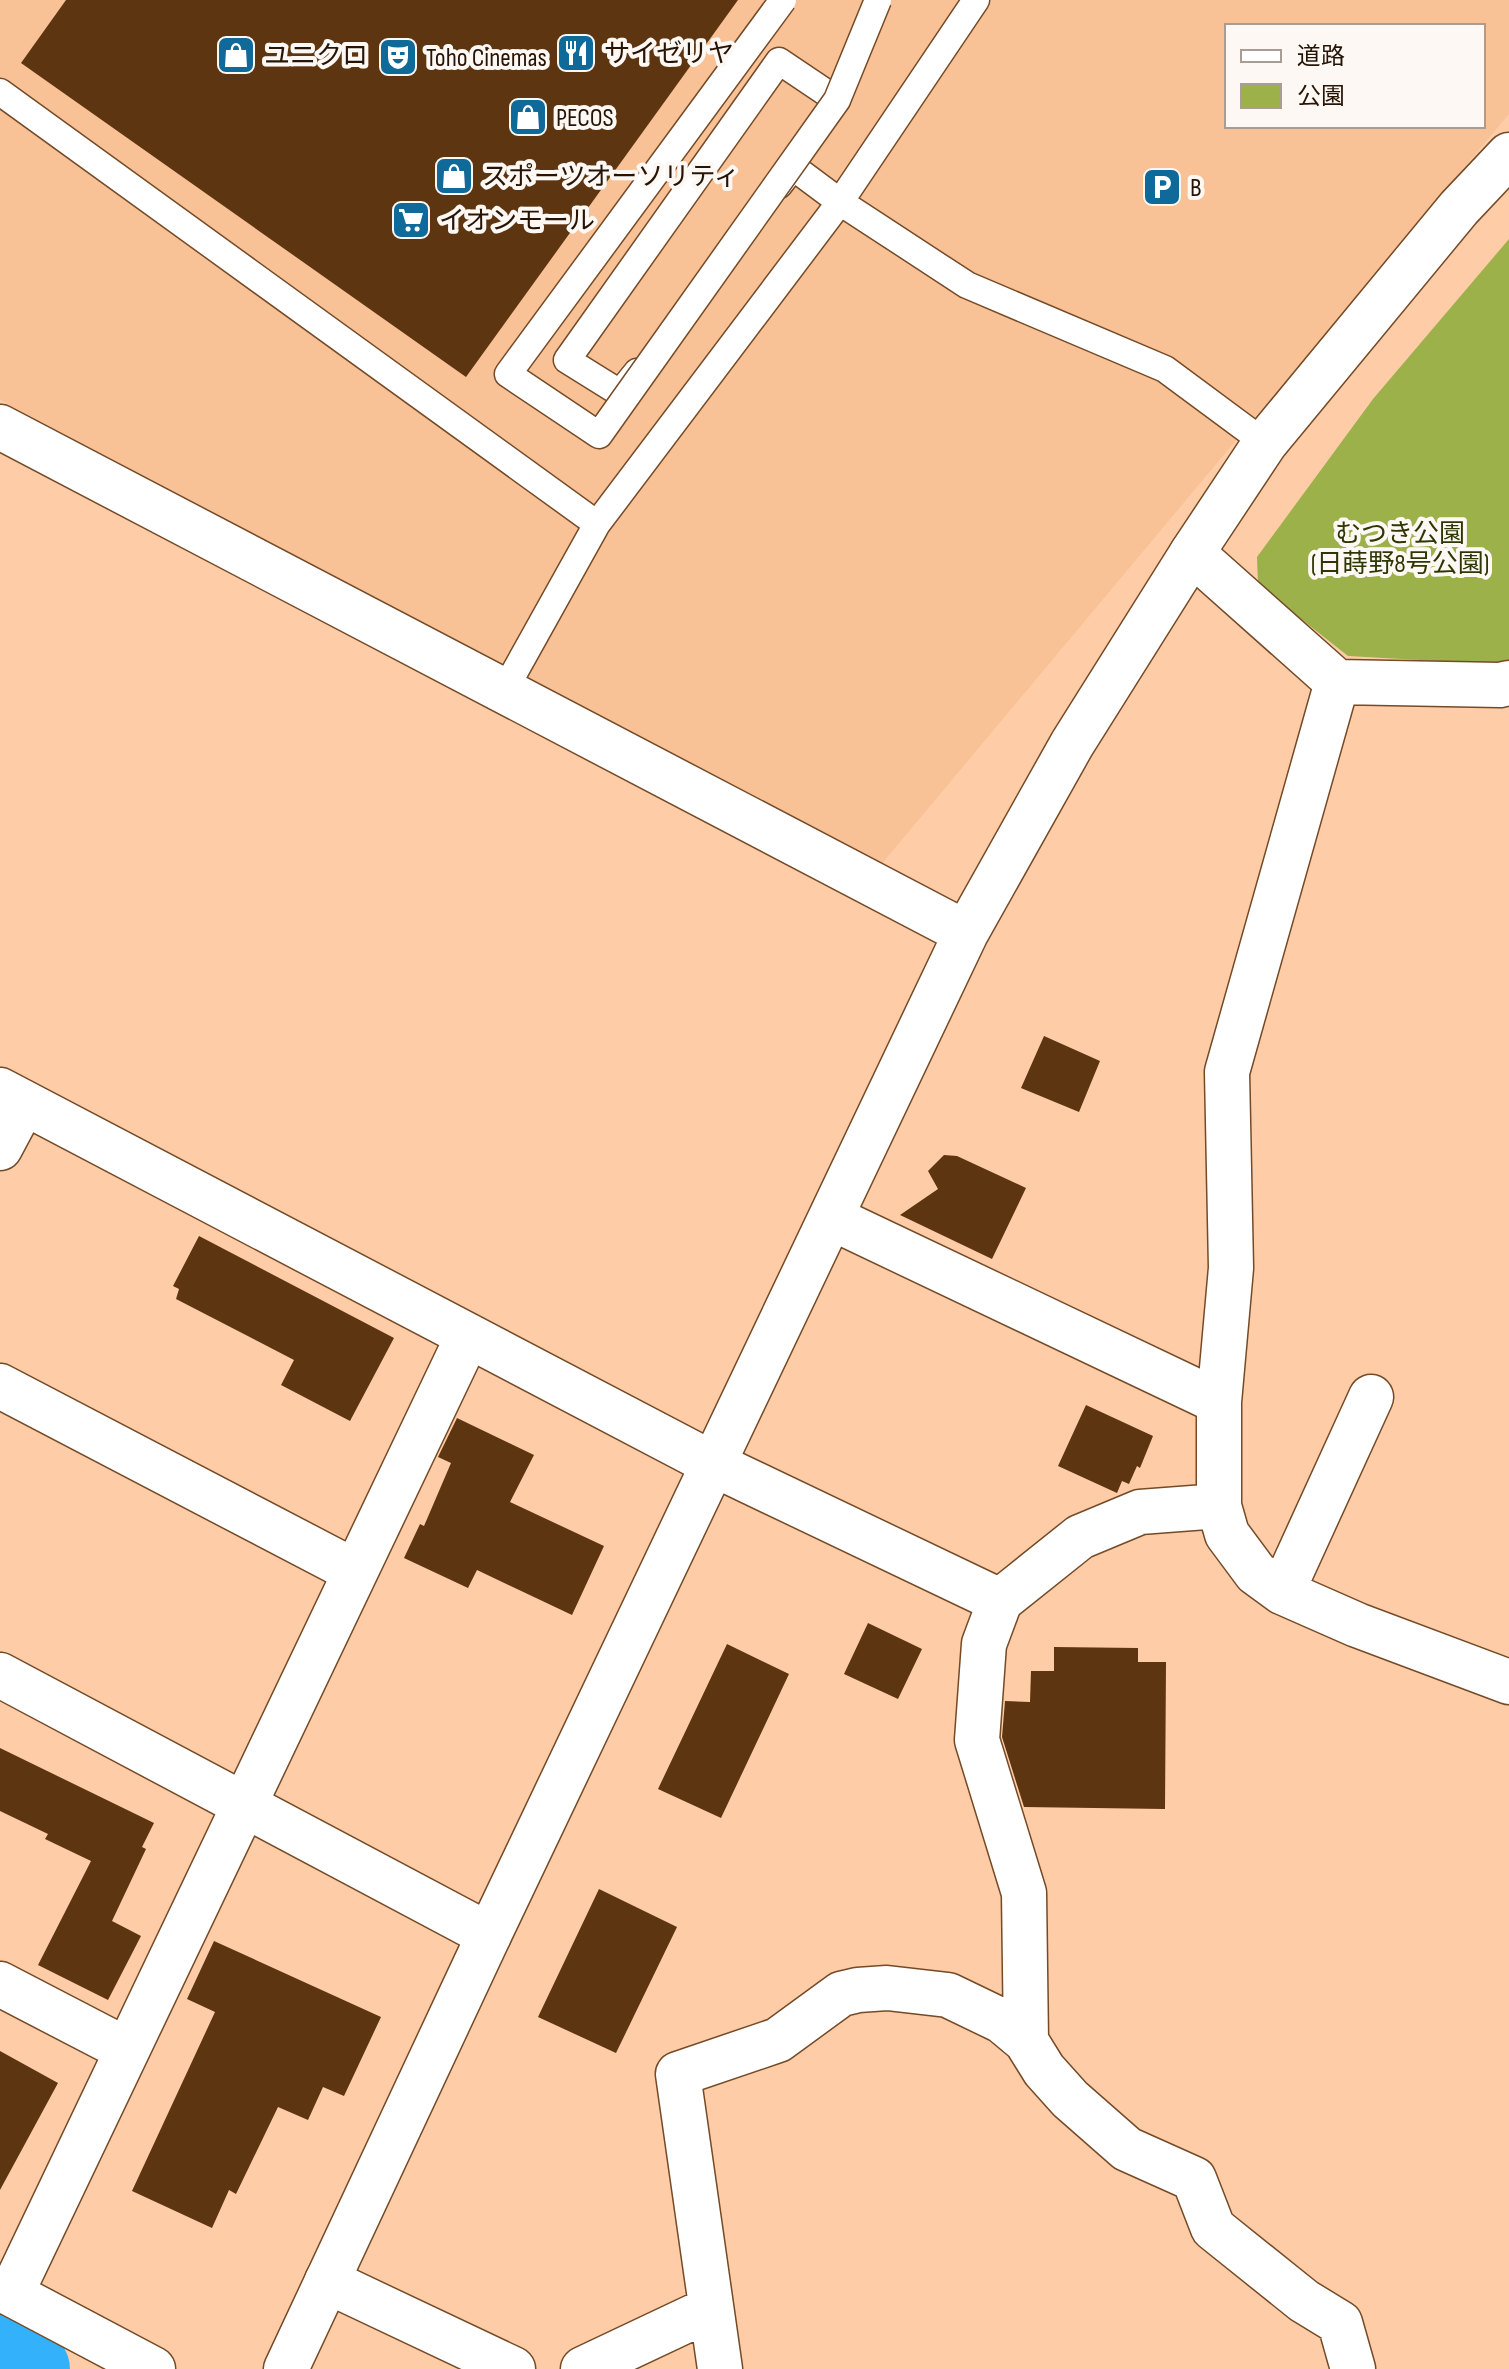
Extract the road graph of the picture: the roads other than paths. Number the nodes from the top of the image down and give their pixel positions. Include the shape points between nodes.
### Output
1 (783, 0) edge
2 (878, 0) edge
3 (976, 0) edge
4 (0, 92) edge
5 (837, 100) junction
6 (1509, 155) edge
7 (840, 202) junction
8 (0, 427) edge
9 (1265, 443) junction
10 (597, 524) junction
11 (1192, 553) junction
12 (1337, 682) junction
13 (1509, 683) edge
14 (504, 691) junction
15 (966, 933) junction
16 (12, 1097) edge
17 (0, 1148) edge
18 (832, 1218) junction
19 (468, 1336) junction
20 (0, 1386) edge
21 (1371, 1397) dead end
22 (1219, 1402) junction
23 (713, 1464) junction
24 (1219, 1506) junction
25 (354, 1571) junction
26 (1282, 1592) junction
27 (1000, 1601) junction
28 (0, 1675) edge
29 (1509, 1682) edge
30 (244, 1805) junction
31 (489, 1935) junction
32 (0, 1984) edge
33 (1026, 2041) junction
34 (127, 2050) junction
35 (327, 2281) junction
36 (5, 2291) edge
37 (710, 2309) junction
38 (153, 2369) edge
39 (286, 2369) edge
40 (513, 2369) edge
41 (583, 2369) edge
42 (720, 2369) edge
43 (1353, 2369) edge

1 - 5 lane, bridge via 508,374 599,435
2 - 5 lane, bridge
3 - 7 lane
4 - 10 lane
5 - 7 lane via 779,61 567,360 620,393 793,167
6 - 9 street
7 - 9 lane via 967,285 1165,369
7 - 10 lane
8 - 14 street
9 - 11 street
10 - 14 lane
11 - 12 street
11 - 15 street via 1072,744
12 - 13 street
12 - 22 street via 1227,1072 1231,1268
14 - 15 street
15 - 18 street
16 - 17 street
16 - 19 street
18 - 22 street
18 - 23 street
19 - 23 street
19 - 25 street
20 - 25 street
21 - 26 street
22 - 24 street
23 - 27 street
23 - 31 street
24 - 26 street via 1227,1534 1256,1573
24 - 27 street via 1140,1512 1080,1537
25 - 30 street
26 - 29 street
27 - 33 street via 984,1644 977,1740 1024,1893
28 - 30 street
30 - 31 street
30 - 34 street
31 - 35 street
32 - 34 street
33 - 37 street via 1002,2021 948,1995 858,1990 841,1994 778,2040 678,2074
33 - 43 street via 1070,2099 1127,2149 1194,2179 1213,2228 1340,2323
34 - 36 street
35 - 39 street
35 - 40 street
36 - 38 street
37 - 41 street
37 - 42 street

